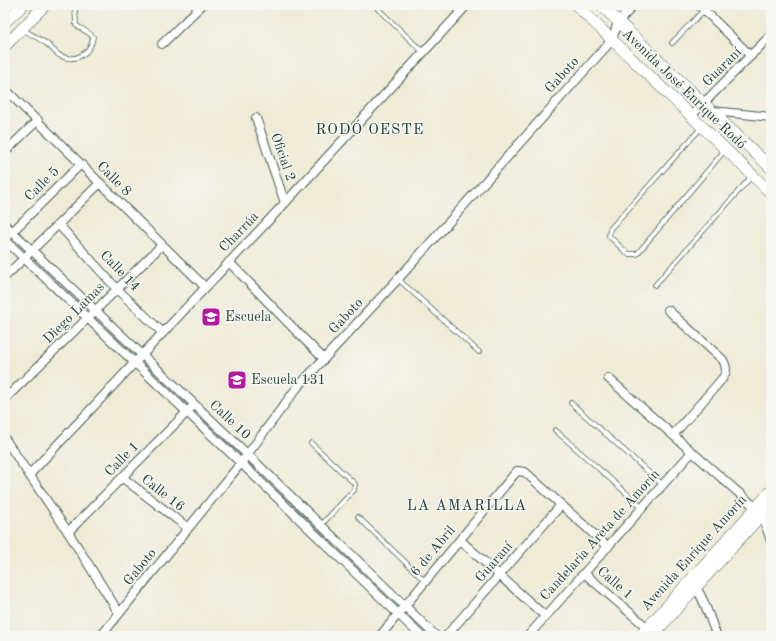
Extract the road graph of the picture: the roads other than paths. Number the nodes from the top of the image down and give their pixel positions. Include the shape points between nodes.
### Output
1 (23, 5) edge
2 (45, 5) edge
3 (75, 5) edge
4 (202, 5) edge
5 (467, 5) edge
6 (576, 5) edge
7 (601, 5) edge
8 (634, 5) edge
9 (702, 8) edge
10 (378, 9) dead end
11 (7, 17) edge
12 (618, 22) junction
13 (22, 29) junction
14 (771, 35) edge
15 (612, 40) junction
16 (162, 44) dead end
17 (672, 44) dead end
18 (5, 46) edge
19 (424, 53) junction
20 (751, 56) junction
21 (5, 89) edge
22 (704, 103) junction
23 (713, 111) junction
24 (691, 116) junction
25 (771, 117) edge
26 (256, 118) dead end
27 (38, 120) junction
28 (702, 127) junction
29 (726, 150) junction
30 (5, 152) edge
31 (81, 164) junction
32 (771, 168) edge
33 (752, 175) junction
34 (100, 184) junction
35 (771, 194) edge
36 (285, 203) junction
37 (5, 225) edge
38 (59, 226) junction
39 (13, 232) junction
40 (5, 240) edge
41 (162, 245) junction
42 (32, 251) junction
43 (24, 259) junction
44 (229, 262) junction
45 (5, 277) edge
46 (398, 279) junction
47 (655, 285) dead end
48 (205, 287) junction
49 (117, 289) junction
50 (668, 310) dead end
51 (95, 311) junction
52 (87, 319) junction
53 (163, 333) junction
54 (479, 352) dead end
55 (142, 356) junction
56 (324, 359) junction
57 (135, 364) junction
58 (608, 378) dead end
59 (5, 399) edge
60 (571, 403) dead end
61 (194, 404) junction
62 (187, 412) junction
63 (555, 430) dead end
64 (673, 435) junction
65 (5, 439) edge
66 (311, 443) dead end
67 (692, 452) junction
68 (247, 454) junction
69 (241, 463) junction
70 (28, 475) junction
71 (123, 478) junction
72 (663, 485) junction
73 (771, 491) edge
74 (771, 504) edge
75 (561, 505) junction
76 (642, 508) junction
77 (759, 511) junction
78 (358, 517) dead end
79 (321, 525) junction
80 (188, 528) junction
81 (68, 532) junction
82 (460, 540) junction
83 (771, 541) edge
84 (608, 547) junction
85 (584, 573) junction
86 (500, 576) junction
87 (425, 582) junction
88 (693, 585) junction
89 (404, 607) junction
90 (119, 613) junction
91 (398, 614) junction
92 (545, 616) junction
93 (651, 632) edge
94 (101, 636) edge
95 (380, 636) edge
96 (421, 636) edge
97 (436, 636) edge
98 (446, 636) edge
99 (528, 636) edge
100 (640, 636) edge
101 (717, 636) edge

1 - 11 street
2 - 13 street
3 - 13 lane via 76,25 92,37 92,44 83,55 70,58 60,56 46,43
4 - 16 street
5 - 19 street, Charrúa
6 - 15 street, Avenida José Enrique Rodó
7 - 12 street, Avenida José Enrique Rodó
8 - 12 street
9 - 17 lane
9 - 20 street
10 - 19 lane
12 - 15 street, Gaboto
12 - 22 street, Avenida José Enrique Rodó
13 - 18 street
14 - 20 street, Guaraní
15 - 24 street, Avenida José Enrique Rodó
15 - 46 street, Gaboto
19 - 36 street, Charrúa
20 - 22 street, Guaraní
21 - 27 street, Calle 8
22 - 23 street, Avenida José Enrique Rodó
22 - 24 street, Guaraní
23 - 25 street
23 - 32 street, Avenida José Enrique Rodó
24 - 28 street, Avenida José Enrique Rodó
26 - 36 street, Oficial 2
27 - 30 street
27 - 31 street, Calle 8
28 - 29 street, Avenida José Enrique Rodó
28 - 29 lane via 610,229 609,236 614,241 628,254 637,254
29 - 33 street, Avenida José Enrique Rodó
31 - 34 street, Calle 8
31 - 39 street, Calle 5
33 - 35 street, Avenida José Enrique Rodó
33 - 47 lane
34 - 38 street
34 - 41 street, Calle 8
36 - 44 street, Charrúa
37 - 39 street, Calle 10
38 - 42 street
38 - 49 street, Calle 14
39 - 40 street, Calle 5
39 - 42 street, Calle 10
40 - 43 street, Calle 10
41 - 48 street, Calle 8
41 - 49 street, Diego Lamas
42 - 43 street
42 - 51 street, Calle 10
43 - 45 street
43 - 52 street, Calle 10
44 - 48 street, Charrúa
44 - 56 street
46 - 54 lane
46 - 56 street, Gaboto
48 - 53 street, Charrúa
49 - 51 street, Diego Lamas
49 - 53 street, Calle 14
50 - 64 street via 723,360 726,366 726,373 722,379
51 - 52 street, Diego Lamas
51 - 55 street, Calle 10
52 - 57 street, Calle 10
52 - 59 street, Diego Lamas
53 - 55 street, Charrúa
55 - 57 street, Charrúa
55 - 61 street, Calle 10
56 - 68 street, Gaboto via 296,389
57 - 62 street, Calle 10
57 - 70 street, Charrúa
58 - 64 street
60 - 72 lane
61 - 62 street, Calle 1
61 - 68 street, Calle 10
62 - 69 street, Calle 10
62 - 71 street, Calle 1
63 - 76 lane
64 - 67 street
65 - 70 street
66 - 79 lane via 355,484 354,490
67 - 72 street, Candelaria Areta de Amorín
67 - 77 street
68 - 69 street, Gaboto
68 - 79 street, Calle 10
69 - 80 street, Gaboto
69 - 91 street, Calle 10
70 - 81 street
71 - 80 street, Calle 16
71 - 81 street, Calle 1
72 - 76 street, Candelaria Areta de Amorín
73 - 77 street, Avenida Enrique Amorín
74 - 77 street, Avenida Enrique Amorín
75 - 82 street, 6 de Abril via 525,472 517,470
75 - 84 street
75 - 86 street, Guaraní
76 - 84 street, Candelaria Areta de Amorín
77 - 83 street
77 - 88 street, Avenida Enrique Amorín
78 - 87 lane
79 - 89 street, Calle 10
80 - 90 street, Gaboto
81 - 90 street
82 - 86 street
82 - 87 street, 6 de Abril
84 - 85 street, Candelaria Areta de Amorín
85 - 92 street, Candelaria Areta de Amorín
85 - 93 street, Calle 1
86 - 92 street
86 - 98 street, Guaraní
87 - 89 street, 6 de Abril
88 - 93 street, Avenida Enrique Amorín
88 - 101 street
89 - 91 street, 6 de Abril
89 - 97 street, Calle 10
90 - 94 street, Gaboto
91 - 95 street, 6 de Abril
91 - 96 street, Calle 10
92 - 99 street, Candelaria Areta de Amorín
93 - 100 street, Avenida Enrique Amorín

